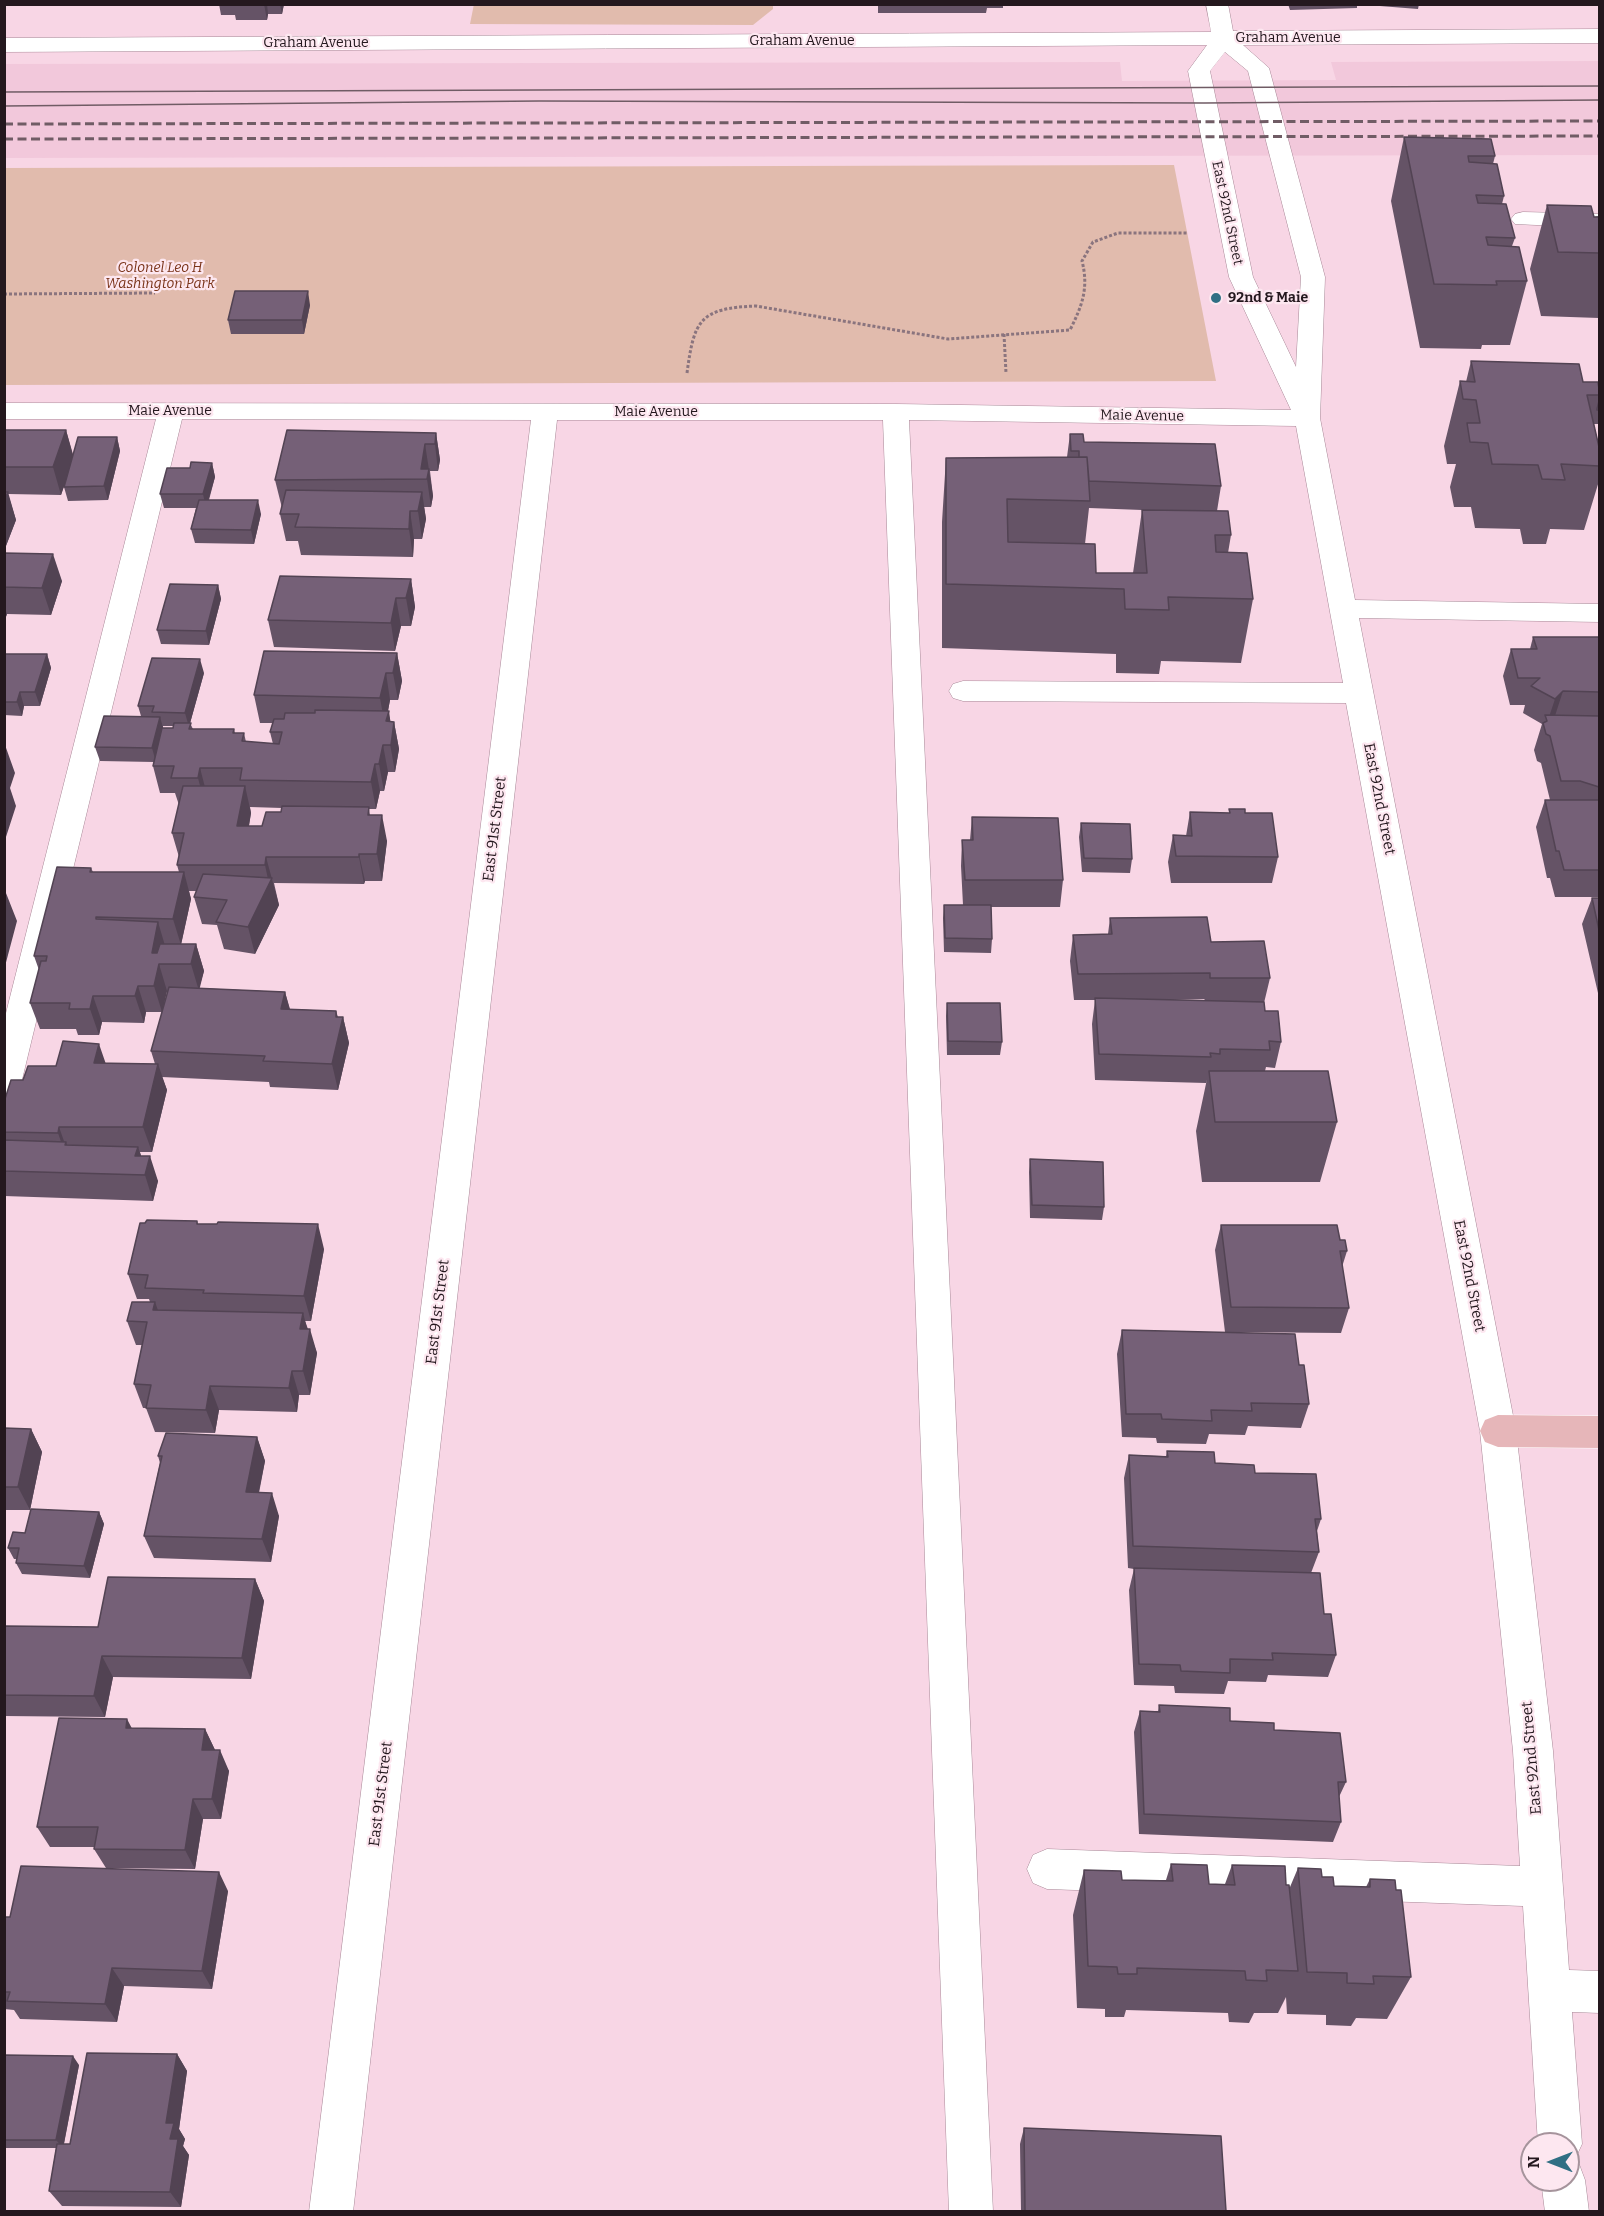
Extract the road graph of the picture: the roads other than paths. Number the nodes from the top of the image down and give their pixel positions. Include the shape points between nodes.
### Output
1 (1216, 4) edge
2 (1599, 36) edge
3 (1223, 39) junction
4 (4, 45) edge
5 (1523, 219) dead end
6 (1599, 221) edge
7 (4, 411) edge
8 (171, 411) junction
9 (544, 412) junction
10 (896, 412) junction
11 (1307, 418) junction
12 (1344, 609) junction
13 (1599, 613) edge
14 (963, 691) dead end
15 (1360, 693) junction
16 (4, 1088) edge
17 (1497, 1431) junction
18 (1599, 1432) edge
19 (1047, 1869) dead end
20 (1542, 1887) junction
21 (1549, 1990) junction
22 (1599, 1992) edge
23 (1559, 2132) edge
24 (1564, 2192) edge
25 (331, 2211) edge
26 (971, 2211) edge
27 (1566, 2211) edge

1 - 3 street
2 - 3 street, Graham Avenue
3 - 4 street, Graham Avenue
3 - 11 street, East 92nd Street via 1258,68 1314,277
3 - 11 street, East 92nd Street via 1199,71 1241,277
5 - 6 street
7 - 8 street, Maie Avenue
8 - 9 street, Maie Avenue
8 - 16 street
9 - 10 street, Maie Avenue
9 - 25 street, East 91st Street
10 - 11 street, Maie Avenue
10 - 26 street
11 - 12 street, East 92nd Street
12 - 13 street
12 - 15 street, East 92nd Street
14 - 15 street
15 - 17 street, East 92nd Street
17 - 18 main road
17 - 20 street, East 92nd Street via 1533,1751
19 - 20 street
20 - 21 street, East 92nd Street
21 - 22 street
21 - 23 street, East 92nd Street
24 - 27 street

